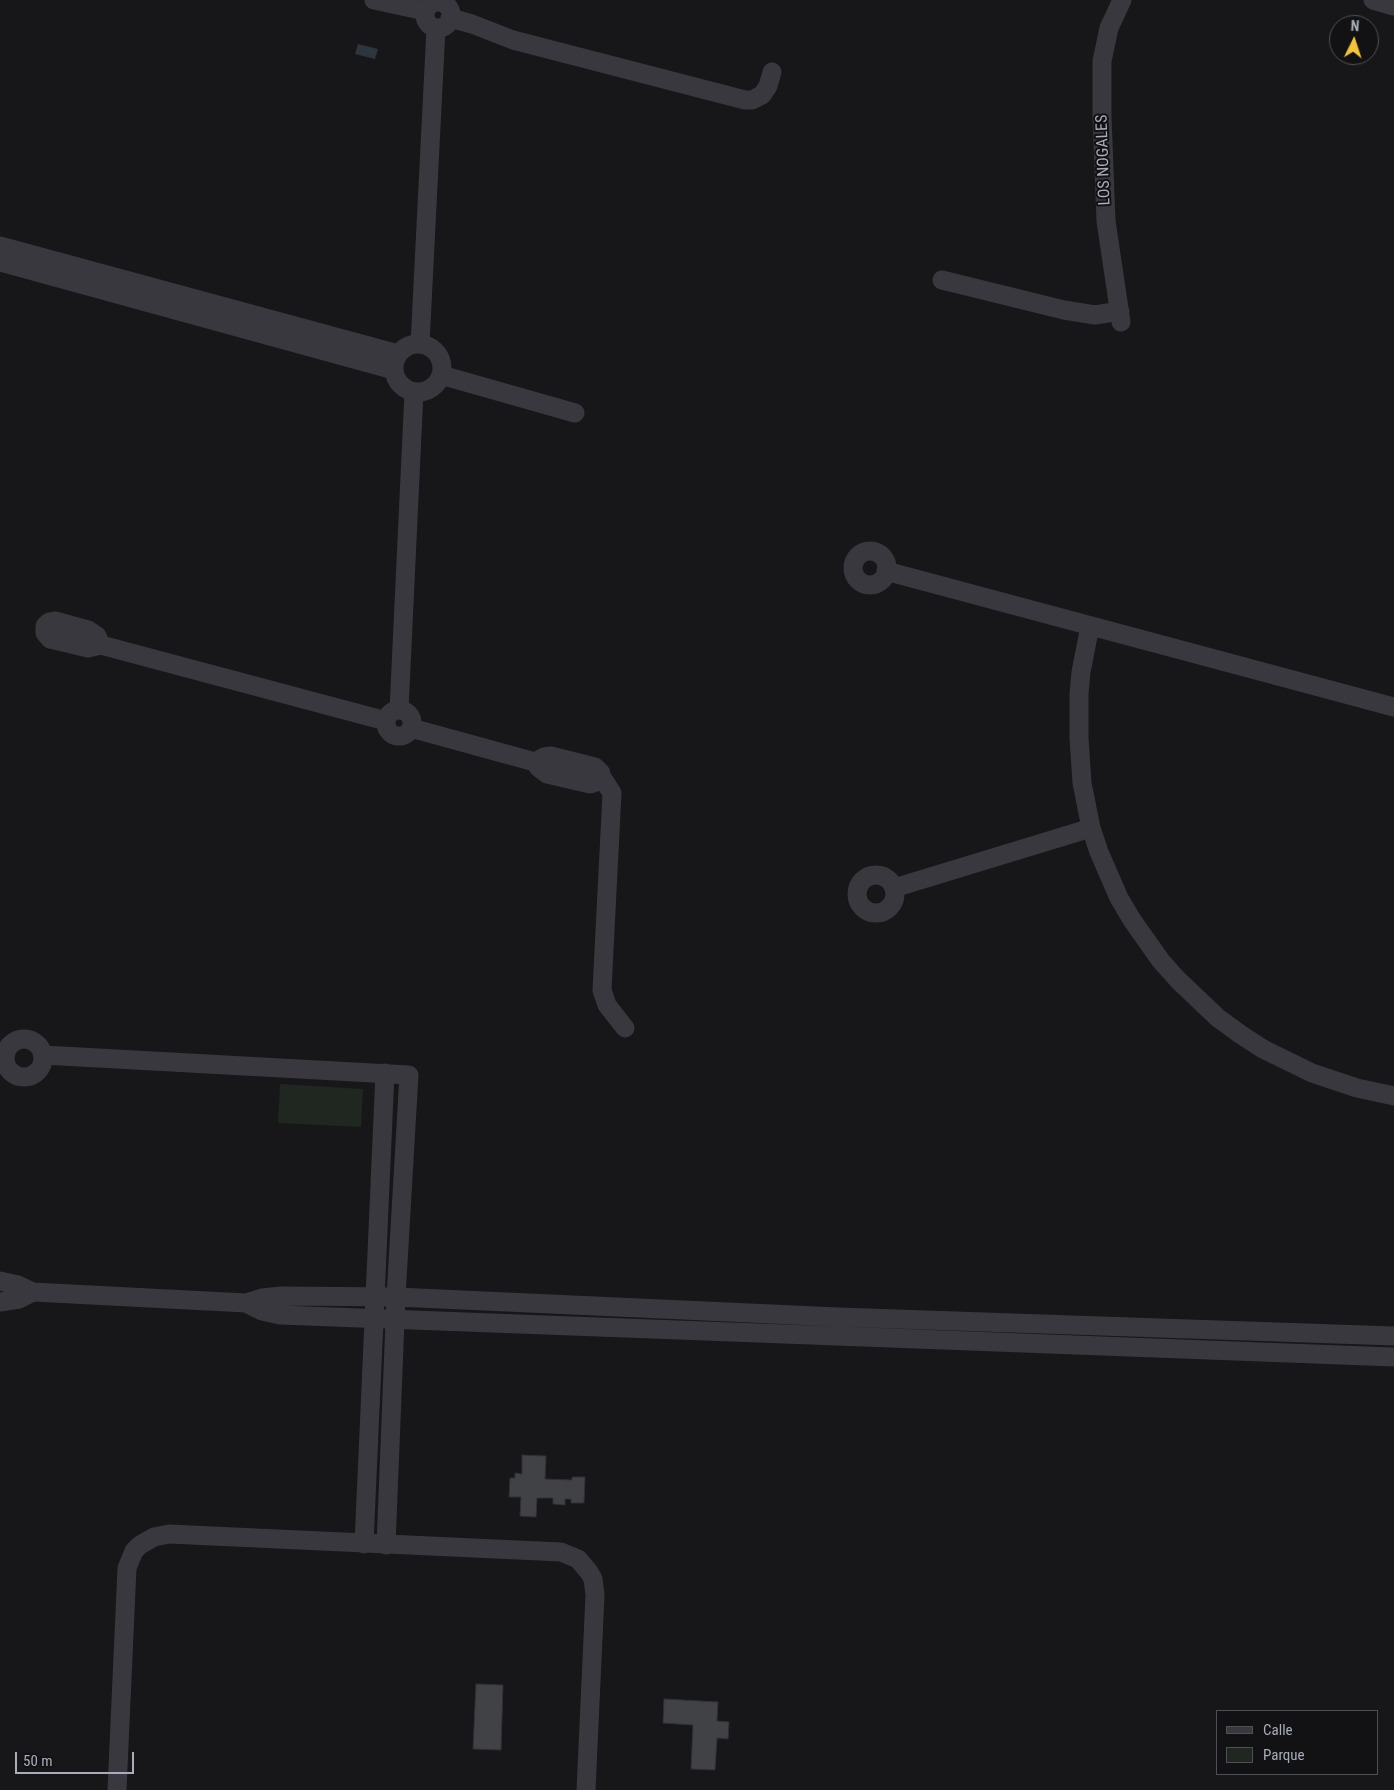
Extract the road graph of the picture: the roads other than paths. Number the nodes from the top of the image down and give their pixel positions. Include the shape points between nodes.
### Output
1 (374, 0) edge
2 (1122, 0) edge
3 (1373, 0) edge
4 (1394, 6) edge
5 (443, 23) junction
6 (772, 72) dead end
7 (0, 246) edge
8 (0, 262) edge
9 (942, 280) dead end
10 (420, 344) junction
11 (396, 362) junction
12 (441, 376) junction
13 (414, 392) junction
14 (575, 413) dead end
15 (886, 571) dead end
16 (1090, 626) junction
17 (101, 645) dead end
18 (1394, 707) edge
19 (393, 715) junction
20 (1091, 828) junction
21 (894, 888) dead end
22 (625, 1028) dead end
23 (43, 1055) dead end
24 (385, 1073) junction
25 (1394, 1096) edge
26 (0, 1281) edge
27 (34, 1292) junction
28 (374, 1296) junction
29 (396, 1297) junction
30 (0, 1302) edge
31 (246, 1303) junction
32 (374, 1318) junction
33 (396, 1318) junction
34 (1394, 1336) edge
35 (1394, 1357) edge
36 (364, 1544) junction
37 (386, 1544) junction
38 (117, 1790) edge
39 (586, 1790) edge

1 - 5 street via 425,12 428,24
2 - 9 street, LOS NOGALES via 1109,28 1102,61 1106,221 1120,316 1080,313
3 - 4 street
5 - 6 street via 472,24 513,40 745,100 762,95
5 - 10 street
7 - 11 street
8 - 11 street
10 - 11 street via 411,344
10 - 12 street via 427,345 438,354
11 - 13 street via 395,377 406,389
12 - 13 street via 431,388
12 - 14 street
13 - 19 street
15 - 16 street
16 - 18 street
16 - 20 street via 1081,672 1078,715 1080,768
17 - 19 street
19 - 22 street via 388,730 396,736 405,735 412,728 535,762 543,772 585,783 595,783 601,776 612,793 602,990 607,1005
20 - 21 street
20 - 25 street via 1108,875 1132,920 1161,961 1197,1000 1240,1034 1287,1062 1334,1081
23 - 24 street
24 - 28 street
24 - 29 street via 409,1074
26 - 27 street
27 - 30 street
27 - 31 street
28 - 29 street
28 - 31 street via 272,1296
28 - 32 street
29 - 33 street
29 - 34 street via 838,1318
31 - 32 street via 280,1315
32 - 33 street
32 - 36 street
33 - 35 street
33 - 37 street
36 - 37 street
36 - 38 street via 169,1534 140,1544 128,1568
37 - 39 street via 561,1552 578,1559 585,1566 593,1579 595,1595

